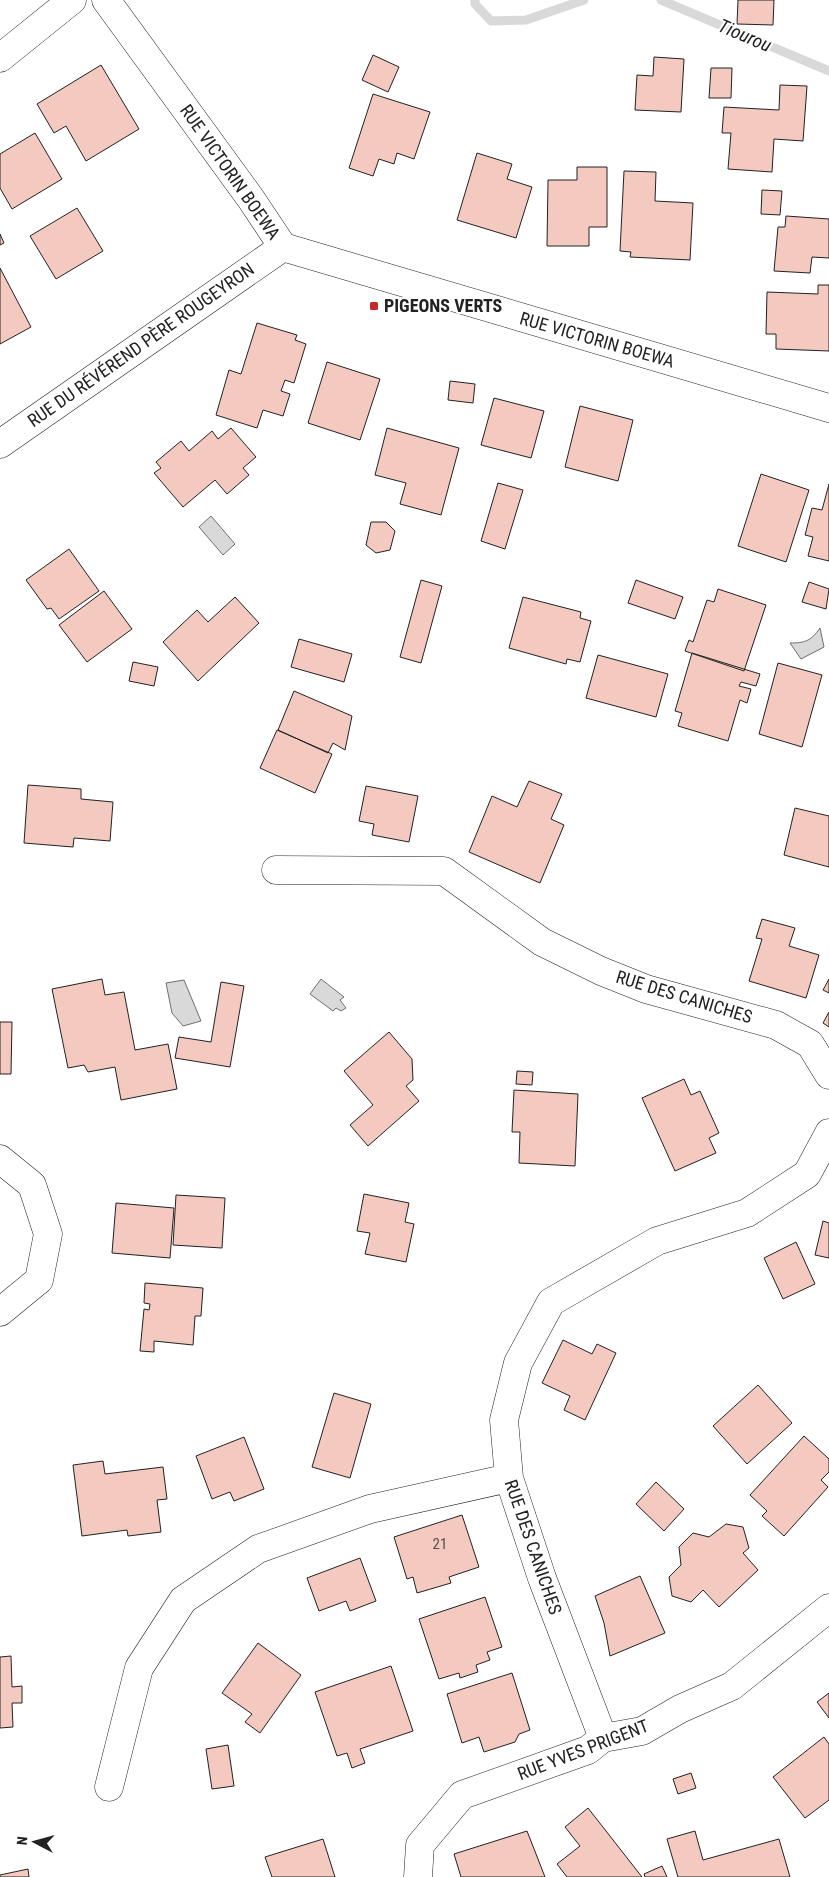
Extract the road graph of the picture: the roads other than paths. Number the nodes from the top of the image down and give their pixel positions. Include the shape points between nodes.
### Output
1 (72, 0) edge
2 (106, 0) edge
3 (0, 58) edge
4 (283, 247) junction
5 (829, 408) edge
6 (0, 444) edge
7 (276, 870) dead end
8 (829, 1075) edge
9 (829, 1133) edge
10 (0, 1159) edge
11 (0, 1312) edge
12 (508, 1478) junction
13 (829, 1608) edge
14 (603, 1738) junction
15 (109, 1787) dead end
16 (418, 1877) edge

1 - 3 street
2 - 4 street, RUE VICTORIN BOEWA
4 - 5 street, RUE VICTORIN BOEWA
4 - 6 street, RUE DU RÉVÉREND PÈRE ROUGEYRON
7 - 8 street, RUE DES CANICHES via 444,871 542,942 601,972 646,989 776,1025 810,1044
9 - 12 street, RUE DES CANICHES via 807,1174 747,1214 657,1241 551,1302 518,1363 504,1420
10 - 11 street via 32,1185 48,1234 39,1280
12 - 14 street, RUE DES CANICHES
12 - 15 street via 370,1509 258,1549 183,1600 139,1668
13 - 14 street, RUE YVES PRIGENT via 732,1686 642,1730
14 - 16 street, RUE YVES PRIGENT via 588,1750 462,1795 420,1844

